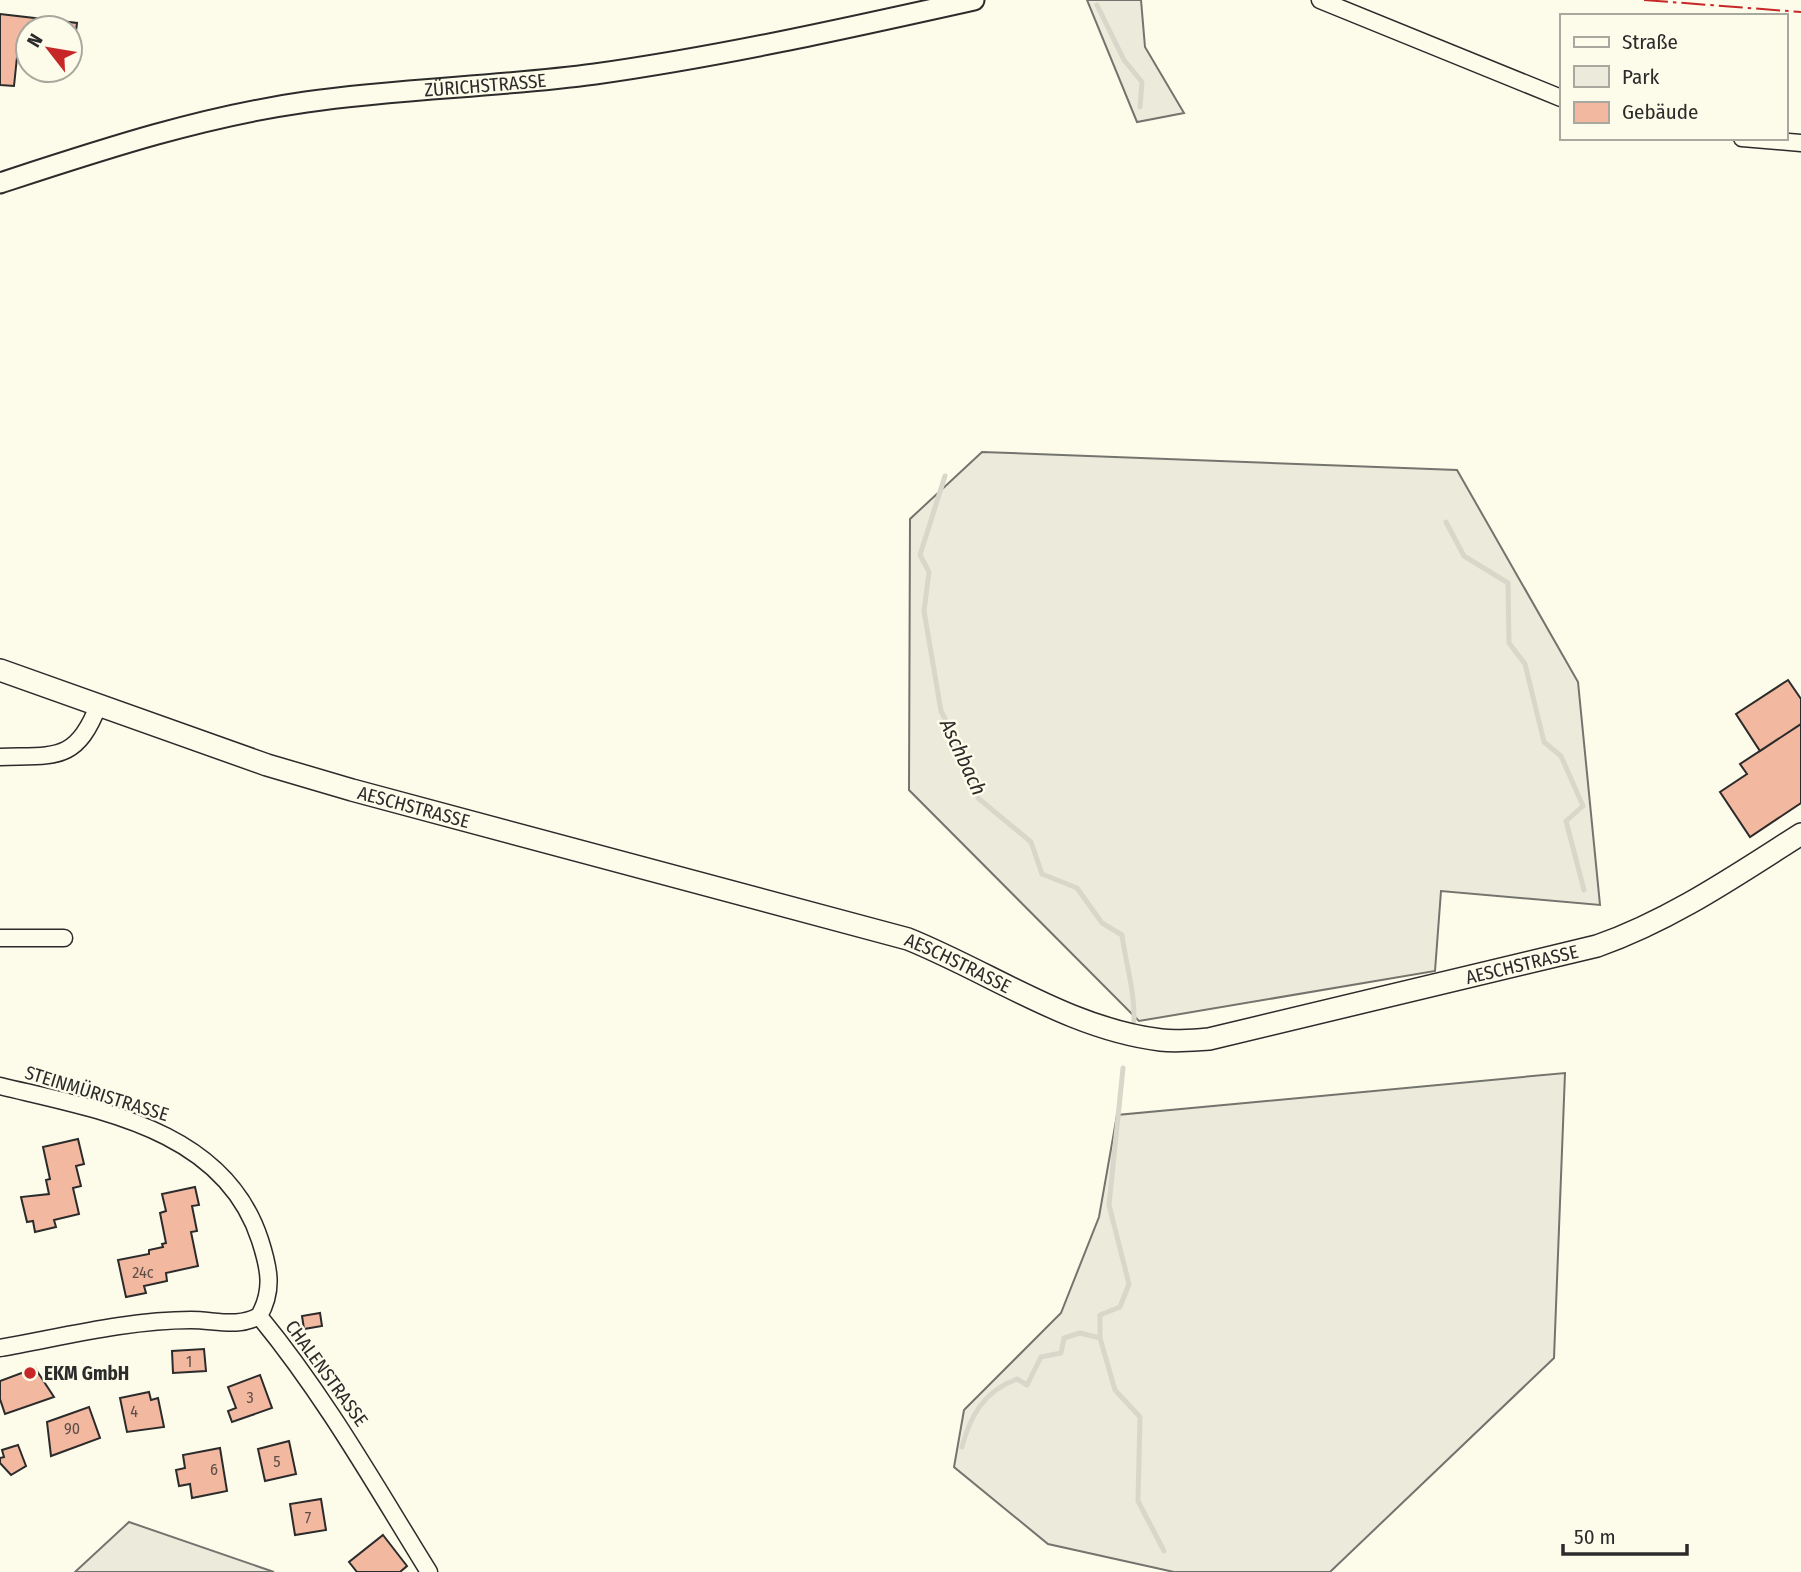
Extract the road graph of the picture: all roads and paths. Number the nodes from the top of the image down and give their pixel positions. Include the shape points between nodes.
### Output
1 (974, 0) edge
2 (1320, 0) edge
3 (1560, 97) edge
4 (1766, 140) edge
5 (1801, 143) edge
6 (0, 183) edge
7 (0, 670) edge
8 (99, 706) junction
9 (0, 757) edge
10 (1801, 834) edge
11 (0, 938) edge
12 (64, 938) dead end
13 (0, 1086) edge
14 (259, 1316) junction
15 (0, 1348) edge
16 (429, 1572) edge

1 - 6 street, ZÜRICHSTRASSE via 805,38 595,74 307,101 210,118
2 - 3 street
4 - 5 street
7 - 8 main road, AESCHSTRASSE
8 - 9 street via 78,745 56,755
8 - 10 main road, AESCHSTRASSE via 352,790 864,926 950,956 1058,1011 1164,1041 1233,1034 1597,946 1694,902
11 - 12 street
13 - 14 street, STEINMÜRISTRASSE via 147,1126 190,1147 233,1188 257,1230 271,1289
14 - 15 street, CHALENSTRASSE via 237,1323 190,1320 123,1327
14 - 16 street, CHALENSTRASSE via 361,1456 405,1538

